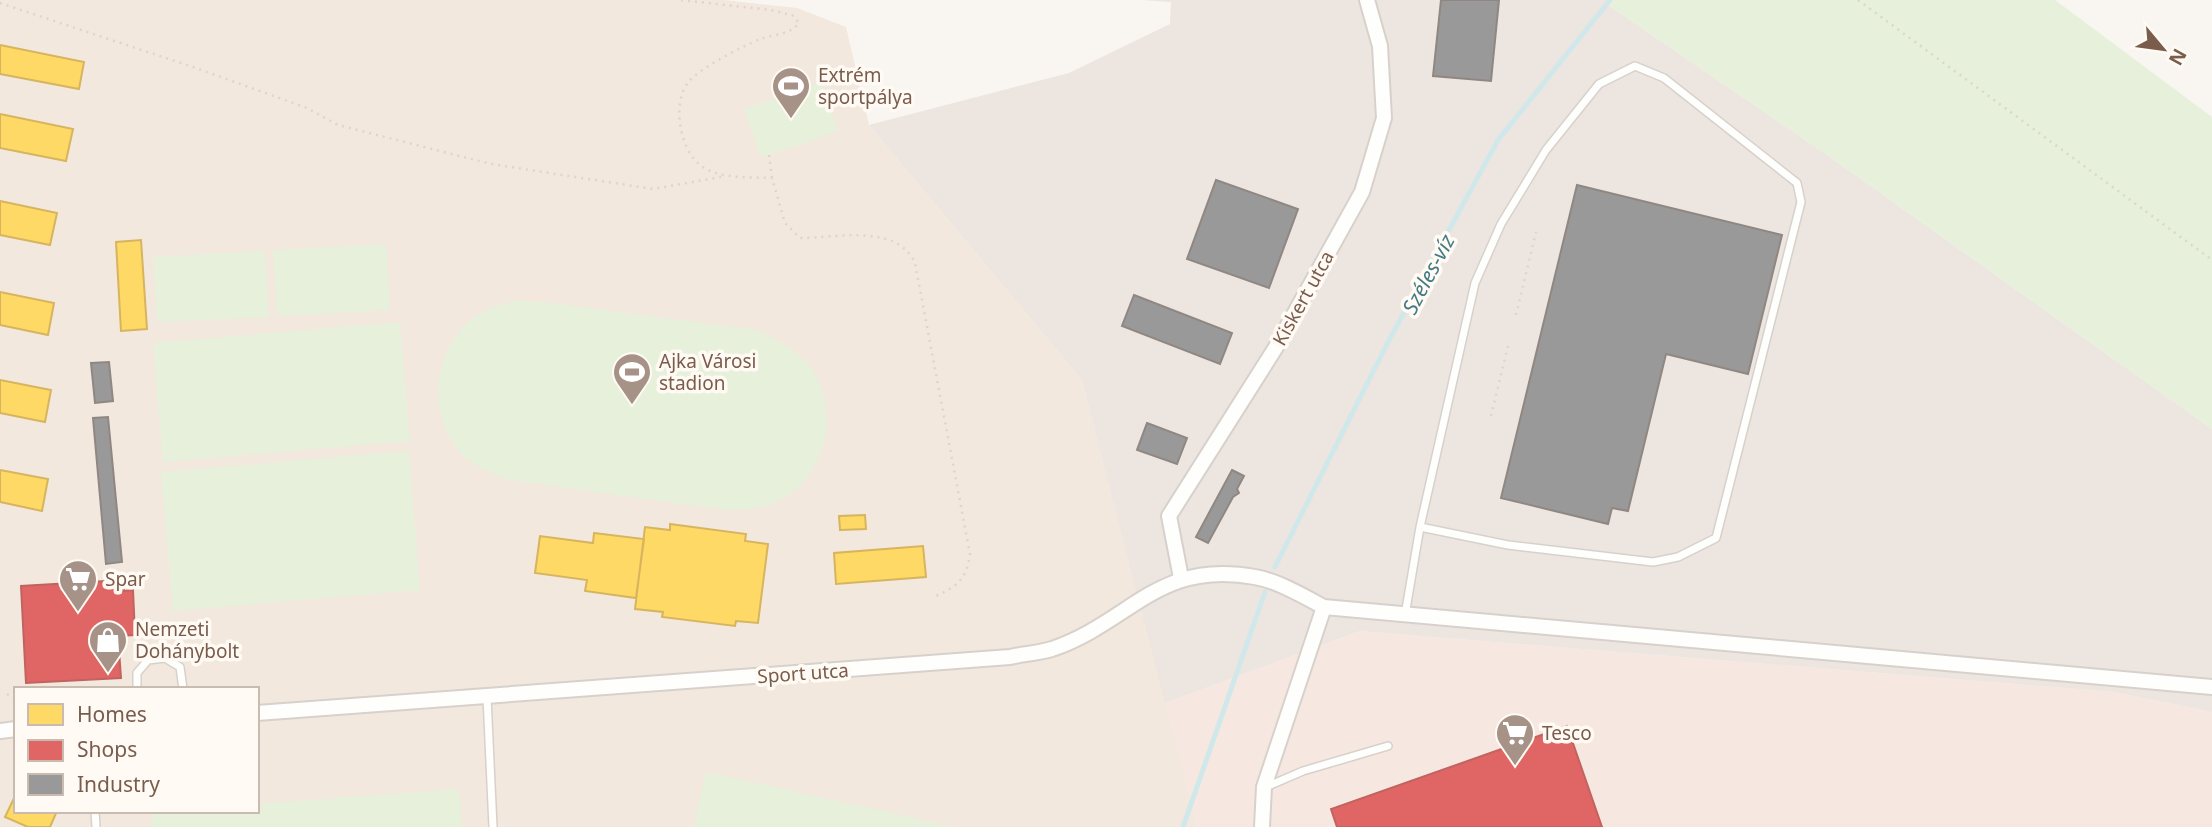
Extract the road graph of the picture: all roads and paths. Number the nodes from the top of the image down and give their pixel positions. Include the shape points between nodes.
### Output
1 (681, 0) edge
2 (1367, 0) edge
3 (1858, 0) edge
4 (0, 3) edge
5 (769, 155) dead end
6 (727, 176) junction
7 (772, 178) junction
8 (1536, 232) dead end
9 (2212, 260) edge
10 (1516, 316) dead end
11 (1508, 346) dead end
12 (1491, 416) dead end
13 (1420, 527) junction
14 (1181, 578) junction
15 (936, 596) dead end
16 (1324, 607) junction
17 (1405, 615) junction
18 (137, 687) edge
19 (183, 687) edge
20 (2212, 687) edge
21 (7, 694) dead end
22 (488, 697) junction
23 (14, 698) edge
24 (259, 713) edge
25 (1388, 746) dead end
26 (1264, 787) junction
27 (492, 827) edge
28 (1262, 827) edge

1 - 6 path via 770,10 792,15 799,23 793,30 760,39 712,64 688,83 680,102 680,129 705,169
2 - 14 street, Kiskert utca via 1380,46 1384,118 1362,192 1276,347 1170,516
3 - 9 path
4 - 6 path via 193,66 307,108 338,125 491,164 653,189
5 - 7 path
6 - 7 path
7 - 15 path via 785,223 800,239 883,236 910,251 915,263 971,554 968,572 952,589
8 - 10 path
11 - 12 path
13 - 13 lane via 1508,545 1653,562 1678,557 1716,538 1801,202 1797,183 1664,78 1635,66 1598,84 1546,150 1501,224 1475,283
13 - 17 lane
14 - 16 street, Sport utca via 1217,572 1257,577
14 - 22 street, Sport utca via 1052,648 1010,657
16 - 17 street, Sport utca
16 - 26 street
17 - 20 street, Sport utca
18 - 19 lane via 137,673 148,660 165,658 180,667
21 - 23 path
22 - 24 street, Sport utca
22 - 27 lane
25 - 26 lane
26 - 28 street

